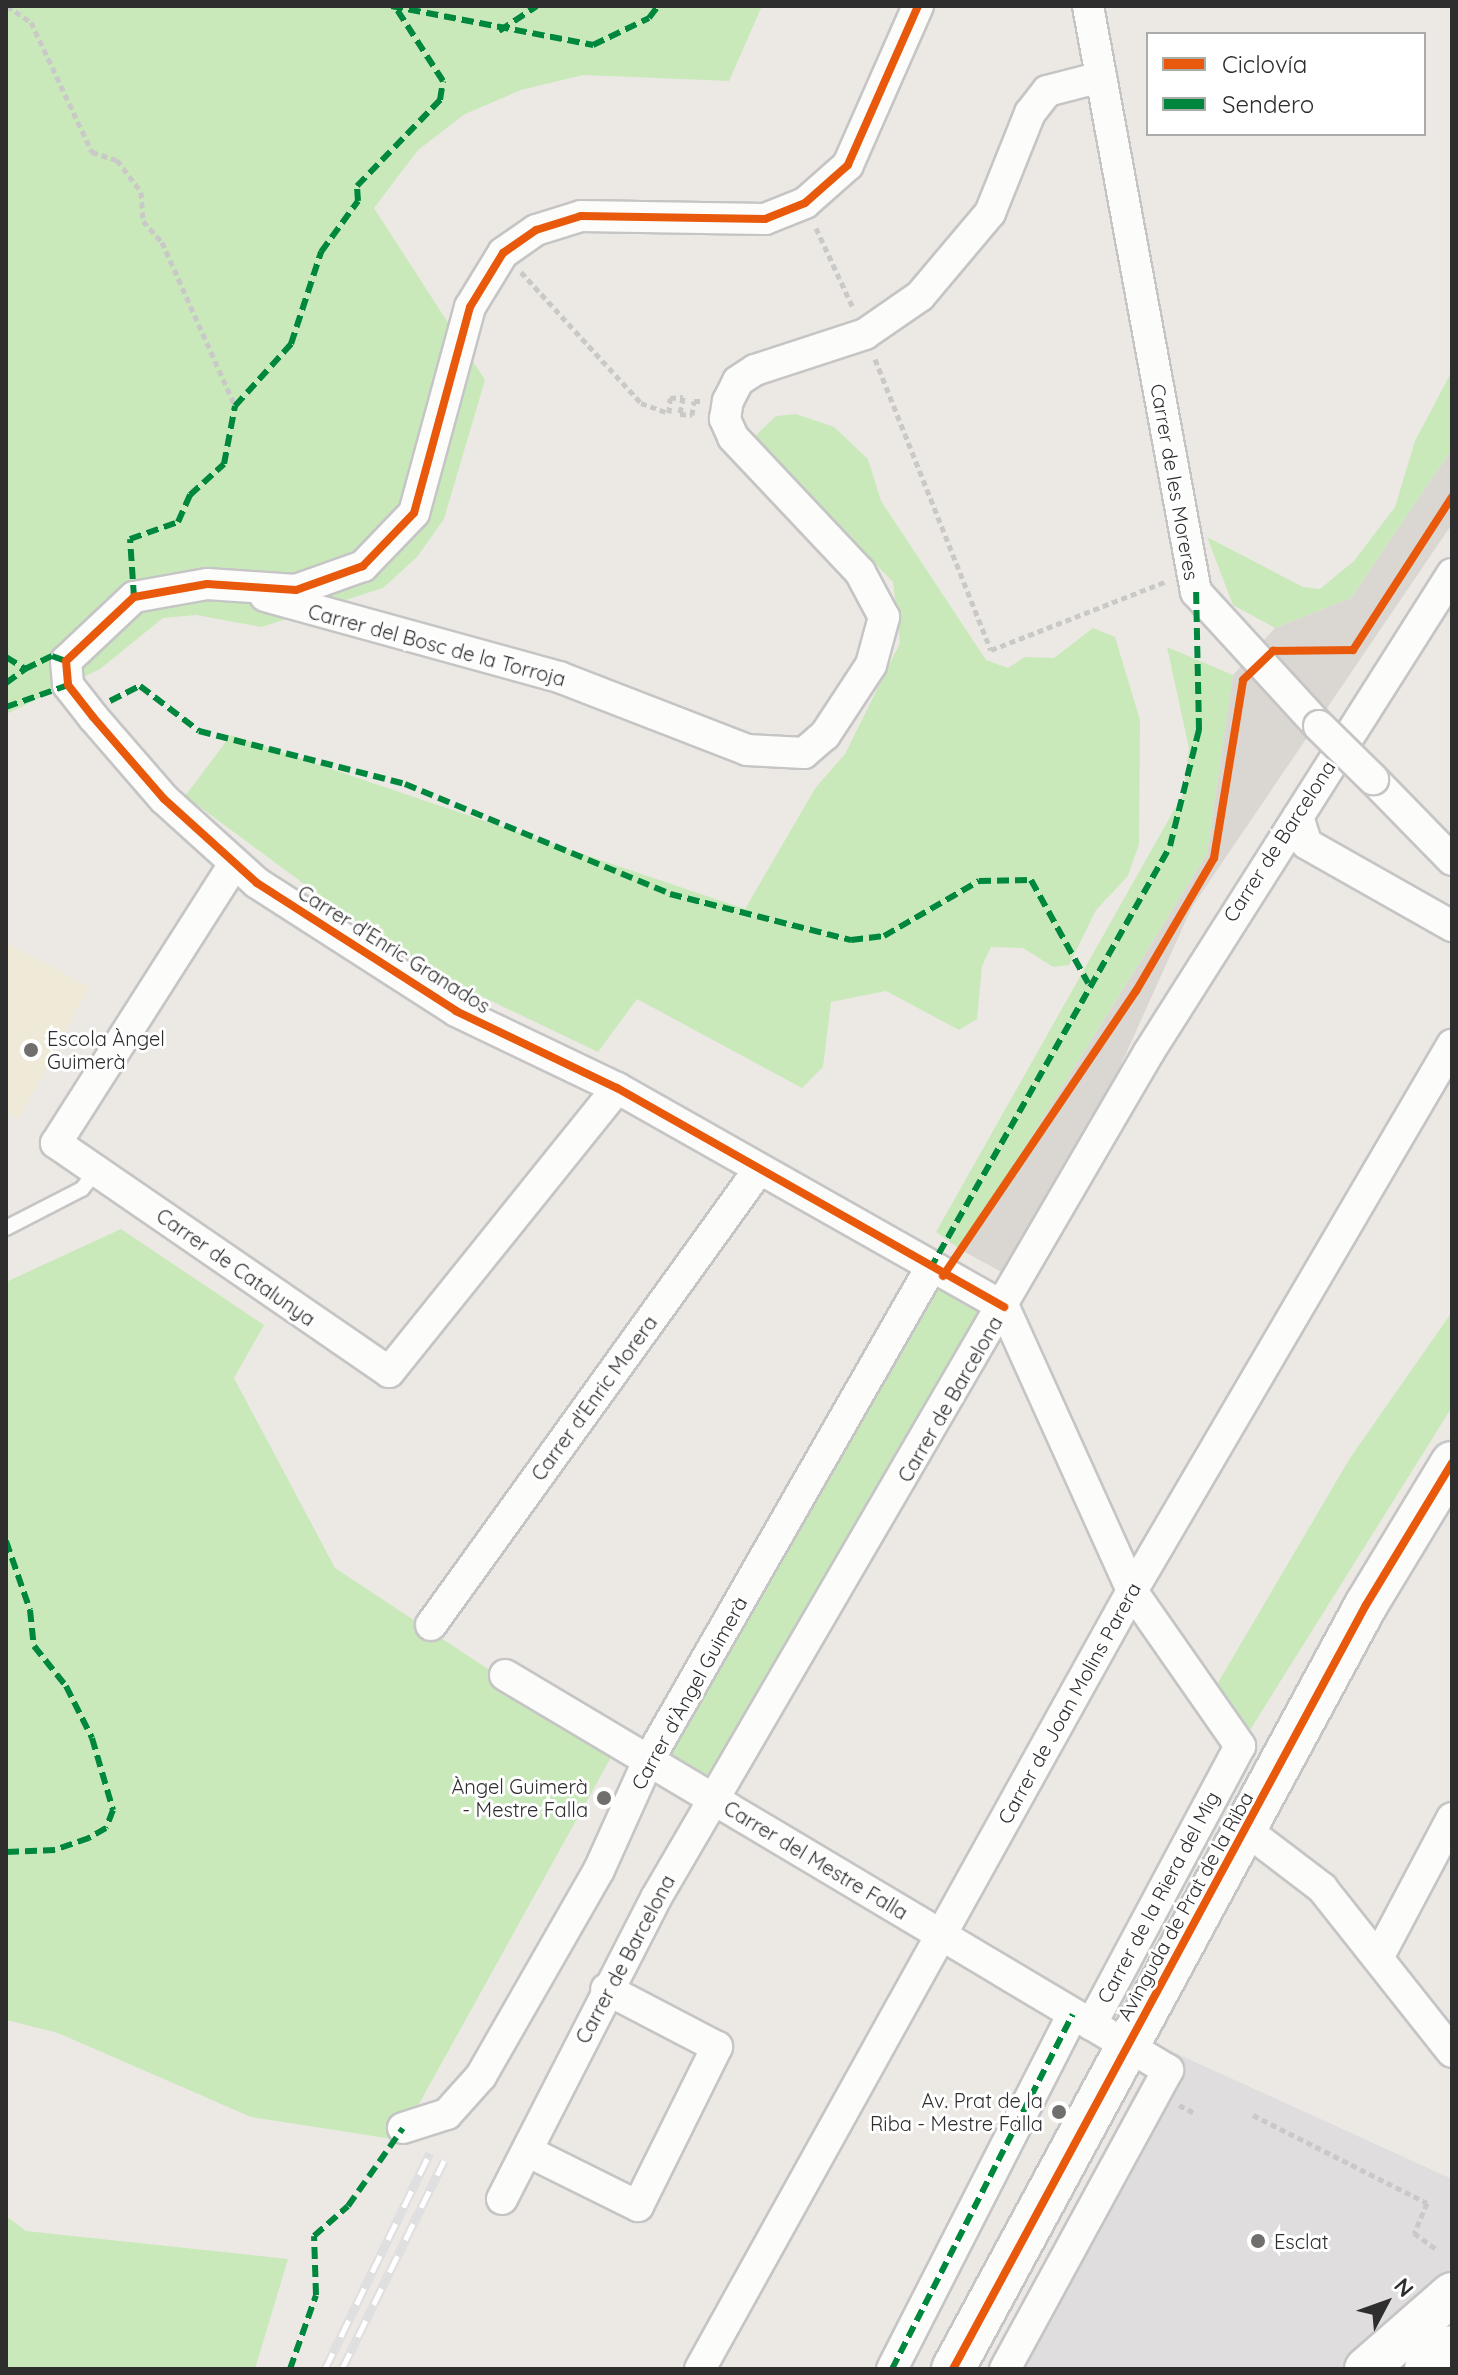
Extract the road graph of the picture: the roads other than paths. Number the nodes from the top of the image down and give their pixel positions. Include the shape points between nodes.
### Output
1 (918, 6) edge
2 (1088, 6) edge
3 (1101, 77) junction
4 (363, 566) junction
5 (1452, 574) edge
6 (248, 590) junction
7 (397, 631) junction
8 (1298, 817) junction
9 (1452, 860) edge
10 (234, 864) junction
11 (1452, 926) edge
12 (1452, 1045) edge
13 (617, 1088) junction
14 (96, 1171) junction
15 (758, 1171) junction
16 (6, 1228) edge
17 (930, 1269) junction
18 (1004, 1307) junction
19 (1449, 1476) edge
20 (1132, 1591) junction
21 (431, 1625) dead end
22 (505, 1675) dead end
23 (648, 1761) junction
24 (716, 1801) junction
25 (1452, 1818) edge
26 (1246, 1830) junction
27 (940, 1935) junction
28 (1379, 1956) junction
29 (606, 1989) junction
30 (1097, 2028) junction
31 (1452, 2052) edge
32 (403, 2128) dead end
33 (527, 2151) junction
34 (502, 2199) dead end
35 (1452, 2294) edge
36 (1452, 2347) edge
37 (700, 2369) edge
38 (892, 2369) edge
39 (953, 2369) edge
40 (1005, 2369) edge
41 (1366, 2369) edge
42 (1426, 2369) edge

1 - 4 street via 848,165 805,203 765,219 581,216 536,230 503,253 470,307 414,513
2 - 3 street, Carrer de les Moreres
3 - 7 street, Carrer del Bosc de la Torroja via 1047,91 965,251 865,334 755,370 738,381 725,419 747,455 860,572 884,617 871,665 825,735 804,753 747,750 559,677
3 - 9 street, Carrer de les Moreres, bridge via 1190,571 1204,608
4 - 6 street, Carrer d'Enric Granados via 296,590
4 - 7 street via 356,600
5 - 8 street, Carrer de Barcelona
6 - 7 street, Carrer del Bosc de la Torroja via 345,622
6 - 10 street, Carrer d'Enric Granados via 207,584 134,597 66,661 78,700 164,799
8 - 11 street via 1307,844
8 - 18 street, Carrer de Barcelona via 1230,914
10 - 13 street, Carrer d'Enric Granados via 456,1011
10 - 14 street, Carrer de Catalunya via 56,1143
12 - 20 street, Carrer de Joan Molins Parera
13 - 14 street, Carrer de Catalunya via 389,1372
13 - 15 street, Carrer d'Enric Granados
14 - 16 lane via 82,1189
15 - 17 street, Carrer d'Enric Granados
15 - 21 street, Carrer d'Enric Morera
17 - 18 street, Carrer d'Enric Granados
17 - 23 street, Carrer d'Àngel Guimerà
18 - 20 street, Carrer de la Riera del Mig
18 - 24 street, Carrer de Barcelona
19 - 26 main road, Avinguda de Prat de la Riba
20 - 27 street, Carrer de Joan Molins Parera
20 - 30 street, Carrer de la Riera del Mig via 1240,1746
22 - 23 street, Carrer del Mestre Falla
23 - 24 street, Carrer del Mestre Falla
23 - 32 street, Carrer d'Àngel Guimerà via 599,1870 481,2076 447,2114
24 - 27 street, Carrer del Mestre Falla
24 - 29 street, Carrer de Barcelona
25 - 28 street
26 - 28 street via 1322,1888
26 - 30 main road, Avinguda de Prat de la Riba
27 - 30 street, Carrer del Mestre Falla
27 - 37 street, Carrer de Joan Molins Parera
28 - 31 street
29 - 33 street, Carrer de Barcelona
29 - 33 street via 717,2047 638,2206
30 - 38 street, Avinguda de Prat de la Riba
30 - 39 main road, Avinguda de Prat de la Riba
30 - 40 street, Avinguda de Prat de la Riba via 1168,2070
33 - 34 street, Carrer de Barcelona
35 - 41 main road
36 - 42 main road

